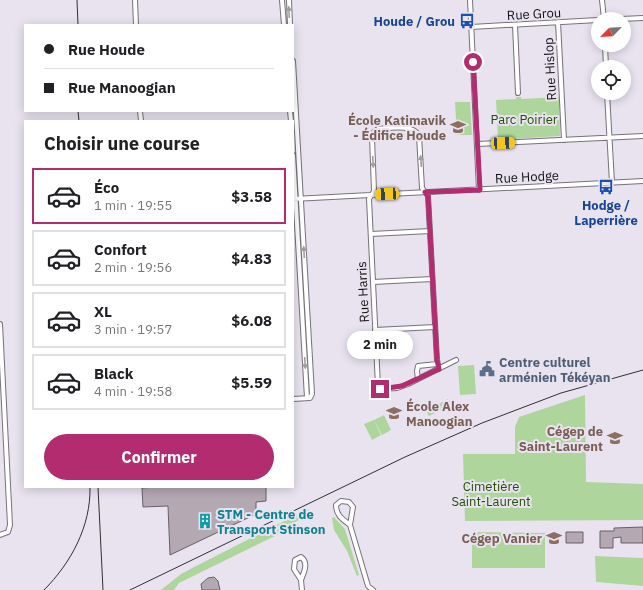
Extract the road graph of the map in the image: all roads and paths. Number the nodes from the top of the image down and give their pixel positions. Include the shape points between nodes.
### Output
1 (135, 0) edge
2 (282, 0) edge
3 (289, 0) edge
4 (470, 0) edge
5 (602, 0) edge
6 (603, 12) edge
7 (643, 18) edge
8 (631, 19) edge
9 (591, 20) edge
10 (558, 22) junction
11 (136, 24) edge
12 (284, 24) edge
13 (290, 24) edge
14 (515, 25) junction
15 (471, 27) junction
16 (294, 78) edge
17 (518, 93) dead end
18 (607, 100) edge
19 (643, 136) edge
20 (609, 137) junction
21 (564, 140) junction
22 (477, 144) junction
23 (643, 181) edge
24 (612, 183) junction
25 (480, 190) junction
26 (425, 192) junction
27 (372, 195) junction
28 (301, 198) junction
29 (294, 199) edge
30 (430, 231) junction
31 (370, 234) junction
32 (432, 279) junction
33 (373, 282) junction
34 (0, 324) edge
35 (435, 327) junction
36 (375, 330) junction
37 (456, 360) dead end
38 (438, 367) junction
39 (418, 379) junction
40 (307, 398) junction
41 (294, 399) edge
42 (350, 525) junction
43 (0, 535) edge
44 (301, 580) junction
45 (367, 588) edge
46 (302, 590) edge
47 (374, 590) edge

1 - 11 street
2 - 12 street
13 -> 3 street
4 - 15 street
5 - 6 street
7 - 8 street
9 - 10 street, Rue Grou
10 - 14 street, Rue Grou
10 - 21 street, Rue Hislop
14 - 15 street, Rue Grou
14 - 17 street
15 - 22 street
16 - 28 street
18 - 20 street
19 - 20 street
20 - 21 street
20 - 24 street
21 - 22 street
22 - 25 street
23 - 24 street, Rue Hodge
24 - 25 street, Rue Hodge
25 - 26 street, Rue Hodge
26 - 27 street, Rue Hodge
26 -> 27 street, Rue Harris via 422,188 418,134 411,129 381,129 375,131 372,137
26 - 30 street, Rue Harris via 428,196
27 - 28 street, Rue Hodge
27 - 31 street, Rue Harris via 369,200
28 - 29 street, Rue Hodge
40 -> 28 street via 312,396
29 -> 40 street
30 - 31 street
30 - 32 street, Rue Harris
31 - 33 street, Rue Harris
32 - 33 street
32 - 35 street, Rue Harris
33 - 36 street, Rue Harris
34 - 43 street via 10,525 8,532
35 - 36 street
35 - 38 street, Rue Harris
36 - 39 street, Rue Harris via 380,388 397,388
37 - 38 street
38 - 39 street
38 - 39 street via 418,366
40 - 41 street
42 - 42 street via 352,507 349,502 341,501 336,505 336,512
42 - 45 street
44 - 44 street via 306,565 301,557 297,558 294,564
44 - 46 street
45 - 47 street

